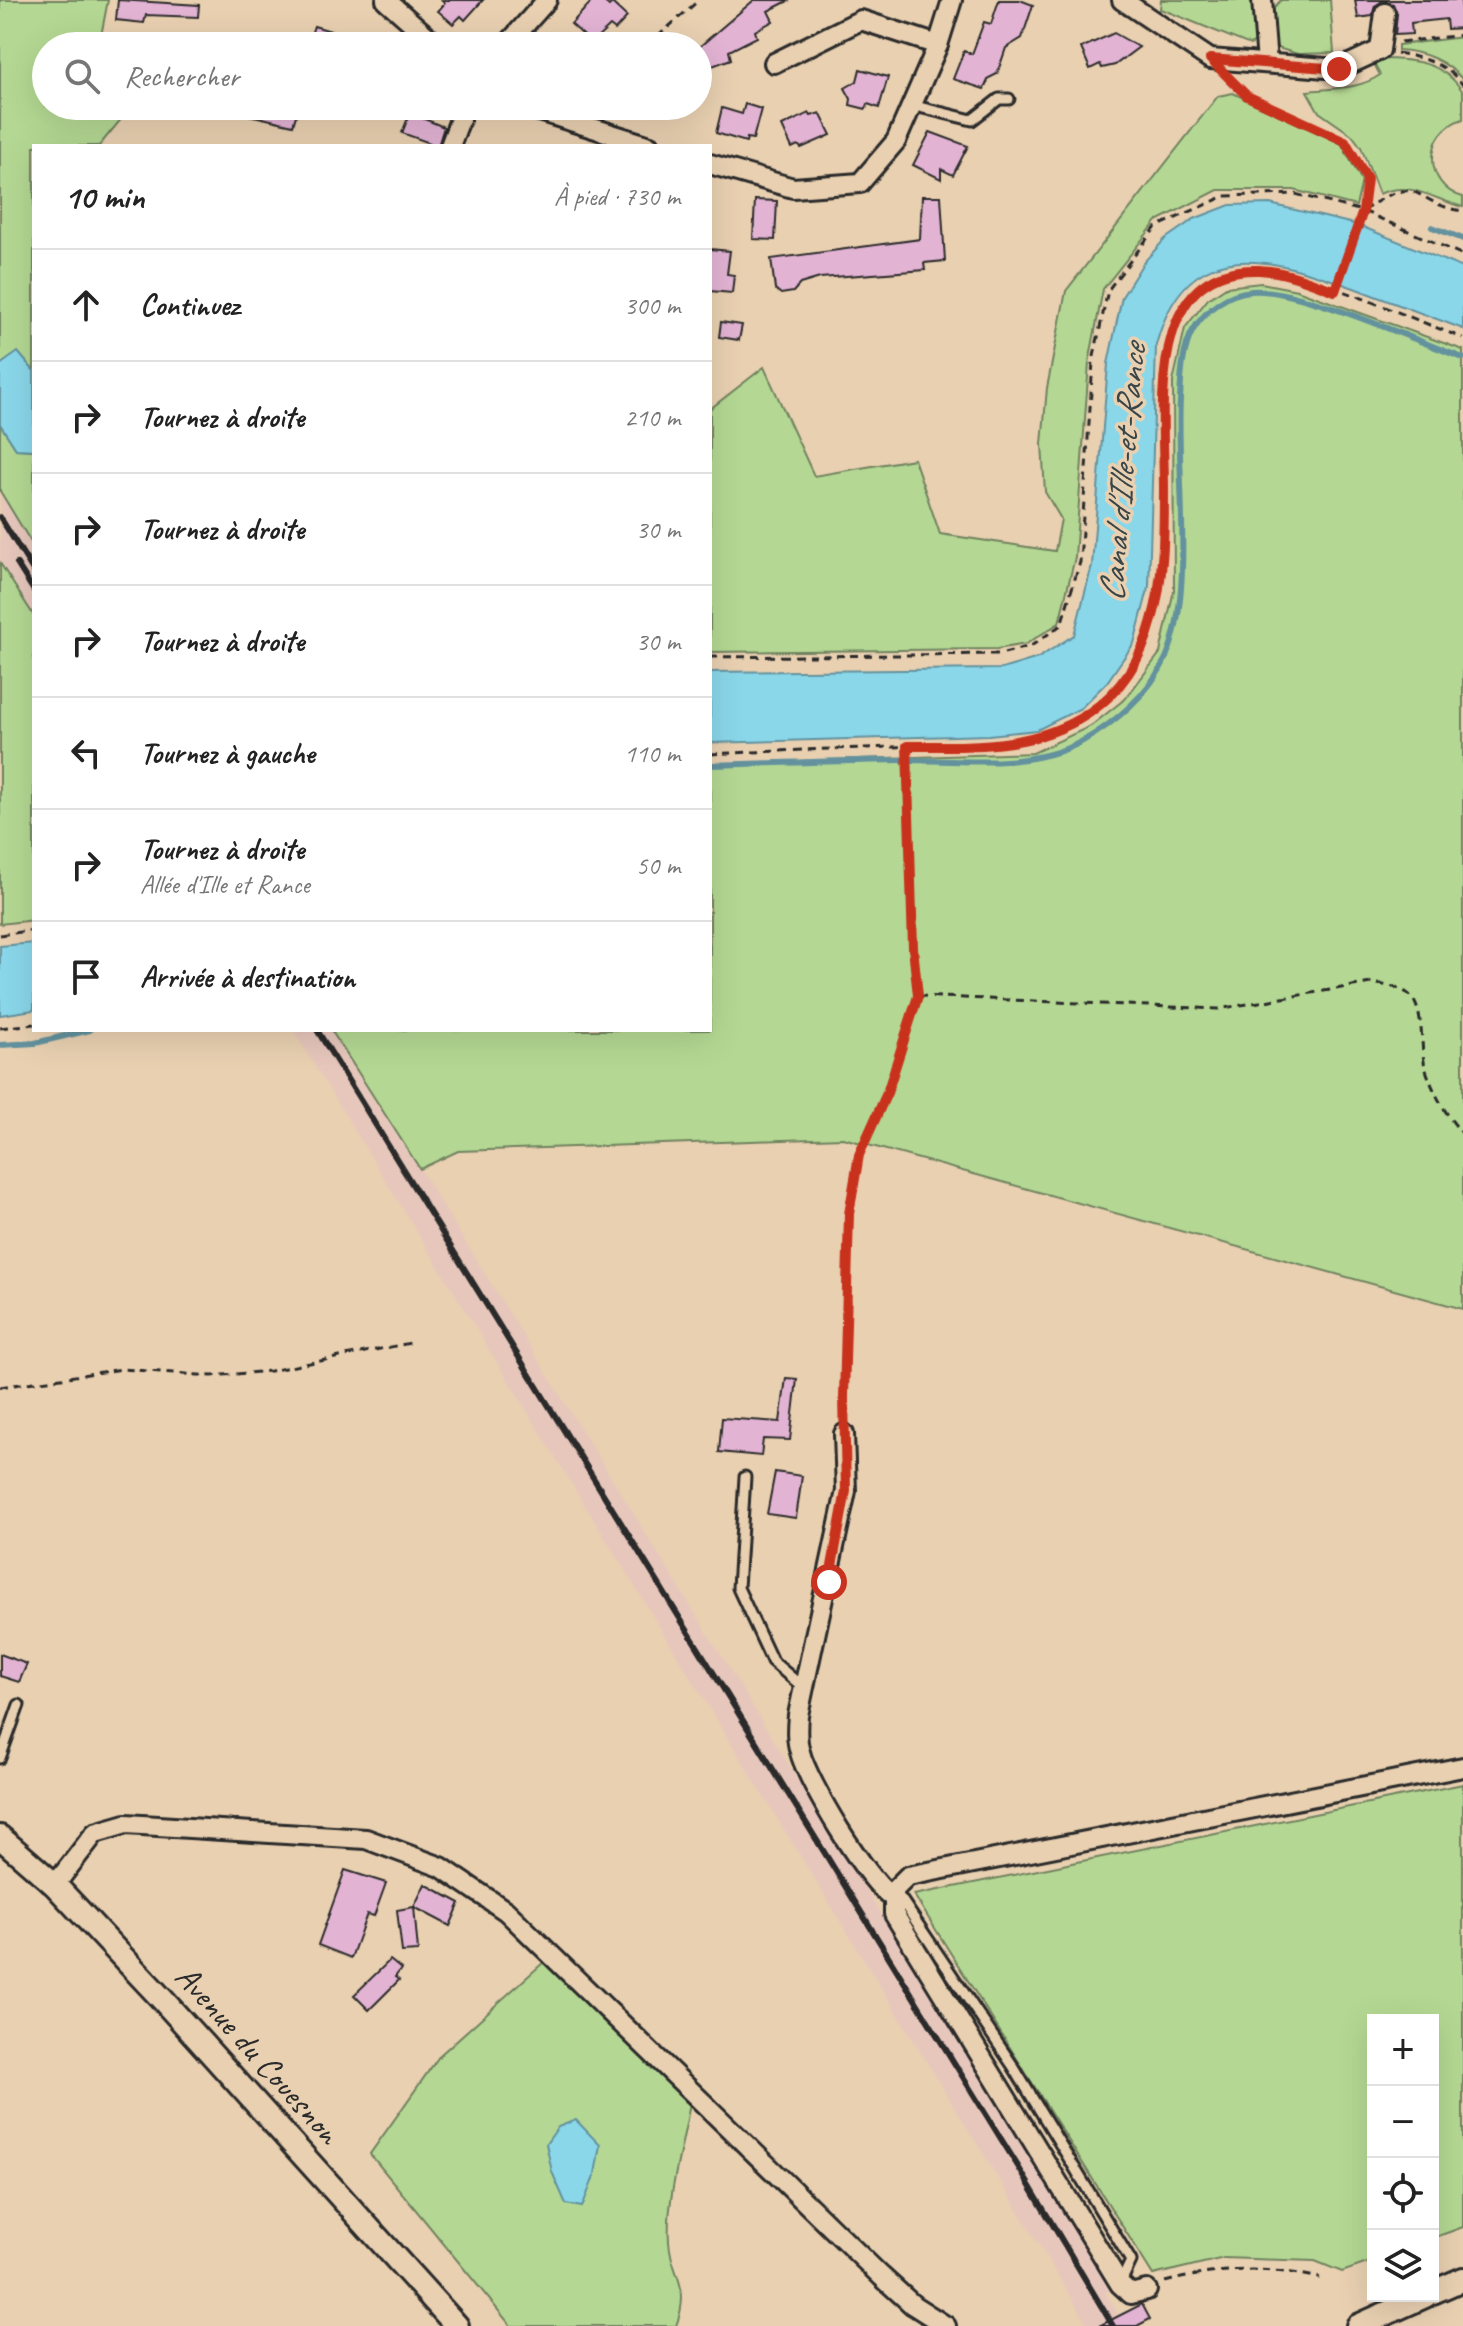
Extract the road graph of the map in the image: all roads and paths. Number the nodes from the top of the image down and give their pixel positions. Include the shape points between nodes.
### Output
1 (386, 0) edge
2 (547, 0) edge
3 (699, 0) edge
4 (952, 0) edge
5 (1122, 0) edge
6 (1262, 0) edge
7 (1385, 13) dead end
8 (422, 32) edge
9 (518, 32) edge
10 (663, 32) edge
11 (1463, 35) edge
12 (938, 45) junction
13 (1381, 47) junction
14 (1210, 59) junction
15 (774, 63) dead end
16 (1267, 63) junction
17 (1463, 85) edge
18 (1009, 99) dead end
19 (911, 105) junction
20 (460, 120) edge
21 (567, 120) edge
22 (451, 144) edge
23 (644, 144) edge
24 (712, 165) edge
25 (1363, 211) junction
26 (1463, 211) edge
27 (1463, 255) edge
28 (1336, 288) junction
29 (1463, 338) edge
30 (712, 657) edge
31 (907, 746) junction
32 (712, 754) edge
33 (32, 930) edge
34 (0, 935) edge
35 (918, 996) junction
36 (32, 1024) edge
37 (0, 1028) edge
38 (1463, 1134) edge
39 (415, 1342) dead end
40 (0, 1387) edge
41 (844, 1434) joint
42 (745, 1477) dead end
43 (805, 1689) junction
44 (19, 1705) dead end
45 (0, 1758) edge
46 (1463, 1767) edge
47 (0, 1837) edge
48 (55, 1885) junction
49 (892, 1897) junction
50 (1320, 2278) dead end
51 (1463, 2279) edge
52 (1439, 2289) edge
53 (1147, 2290) joint
54 (1412, 2302) edge
55 (457, 2326) edge
56 (946, 2326) edge
57 (1358, 2326) edge

1 - 8 street
2 - 9 street
3 - 10 path
4 - 12 street
5 - 14 street
6 - 16 street
7 - 13 street
11 - 13 path
12 - 15 street via 861,20
12 - 19 street
13 - 16 street via 1339,69
13 - 17 path via 1437,63
14 - 16 street
14 - 25 path via 1247,96 1345,141 1367,179
18 - 19 lane via 999,99 972,120
19 - 24 street via 896,141 860,183 793,188
20 - 22 street
21 - 23 street
25 - 26 path via 1390,192 1411,191
25 - 27 path
25 - 28 path
25 - 30 path via 1295,194 1225,196 1156,227 1108,290 1093,361 1080,562 1061,625 1031,646 1000,654
28 - 29 path
28 - 31 path via 1243,271 1204,284 1174,324 1163,389 1158,588 1144,646 1116,689 1089,712 1040,736 984,745
31 - 32 path
31 - 35 path
33 - 34 path
35 - 38 path via 1218,1009 1371,983 1395,988 1409,994 1417,1007 1426,1068 1442,1108
35 - 41 path via 887,1093 859,1155 849,1214
36 - 37 path
39 - 40 path via 270,1371 212,1376 122,1369
41 - 43 street via 846,1491
42 - 43 lane via 738,1588 772,1661
43 - 49 street via 797,1728 803,1762 858,1859
44 - 45 lane
46 - 49 street via 908,1876
47 - 48 street, Avenue du Couesnon
48 - 55 street, Avenue du Couesnon
48 - 56 street via 95,1833 126,1824 366,1839 441,1867 506,1911 881,2276
49 - 53 street via 894,1914 1120,2284 1131,2294
50 - 53 path via 1272,2270 1215,2271
51 - 52 street
54 - 57 street

